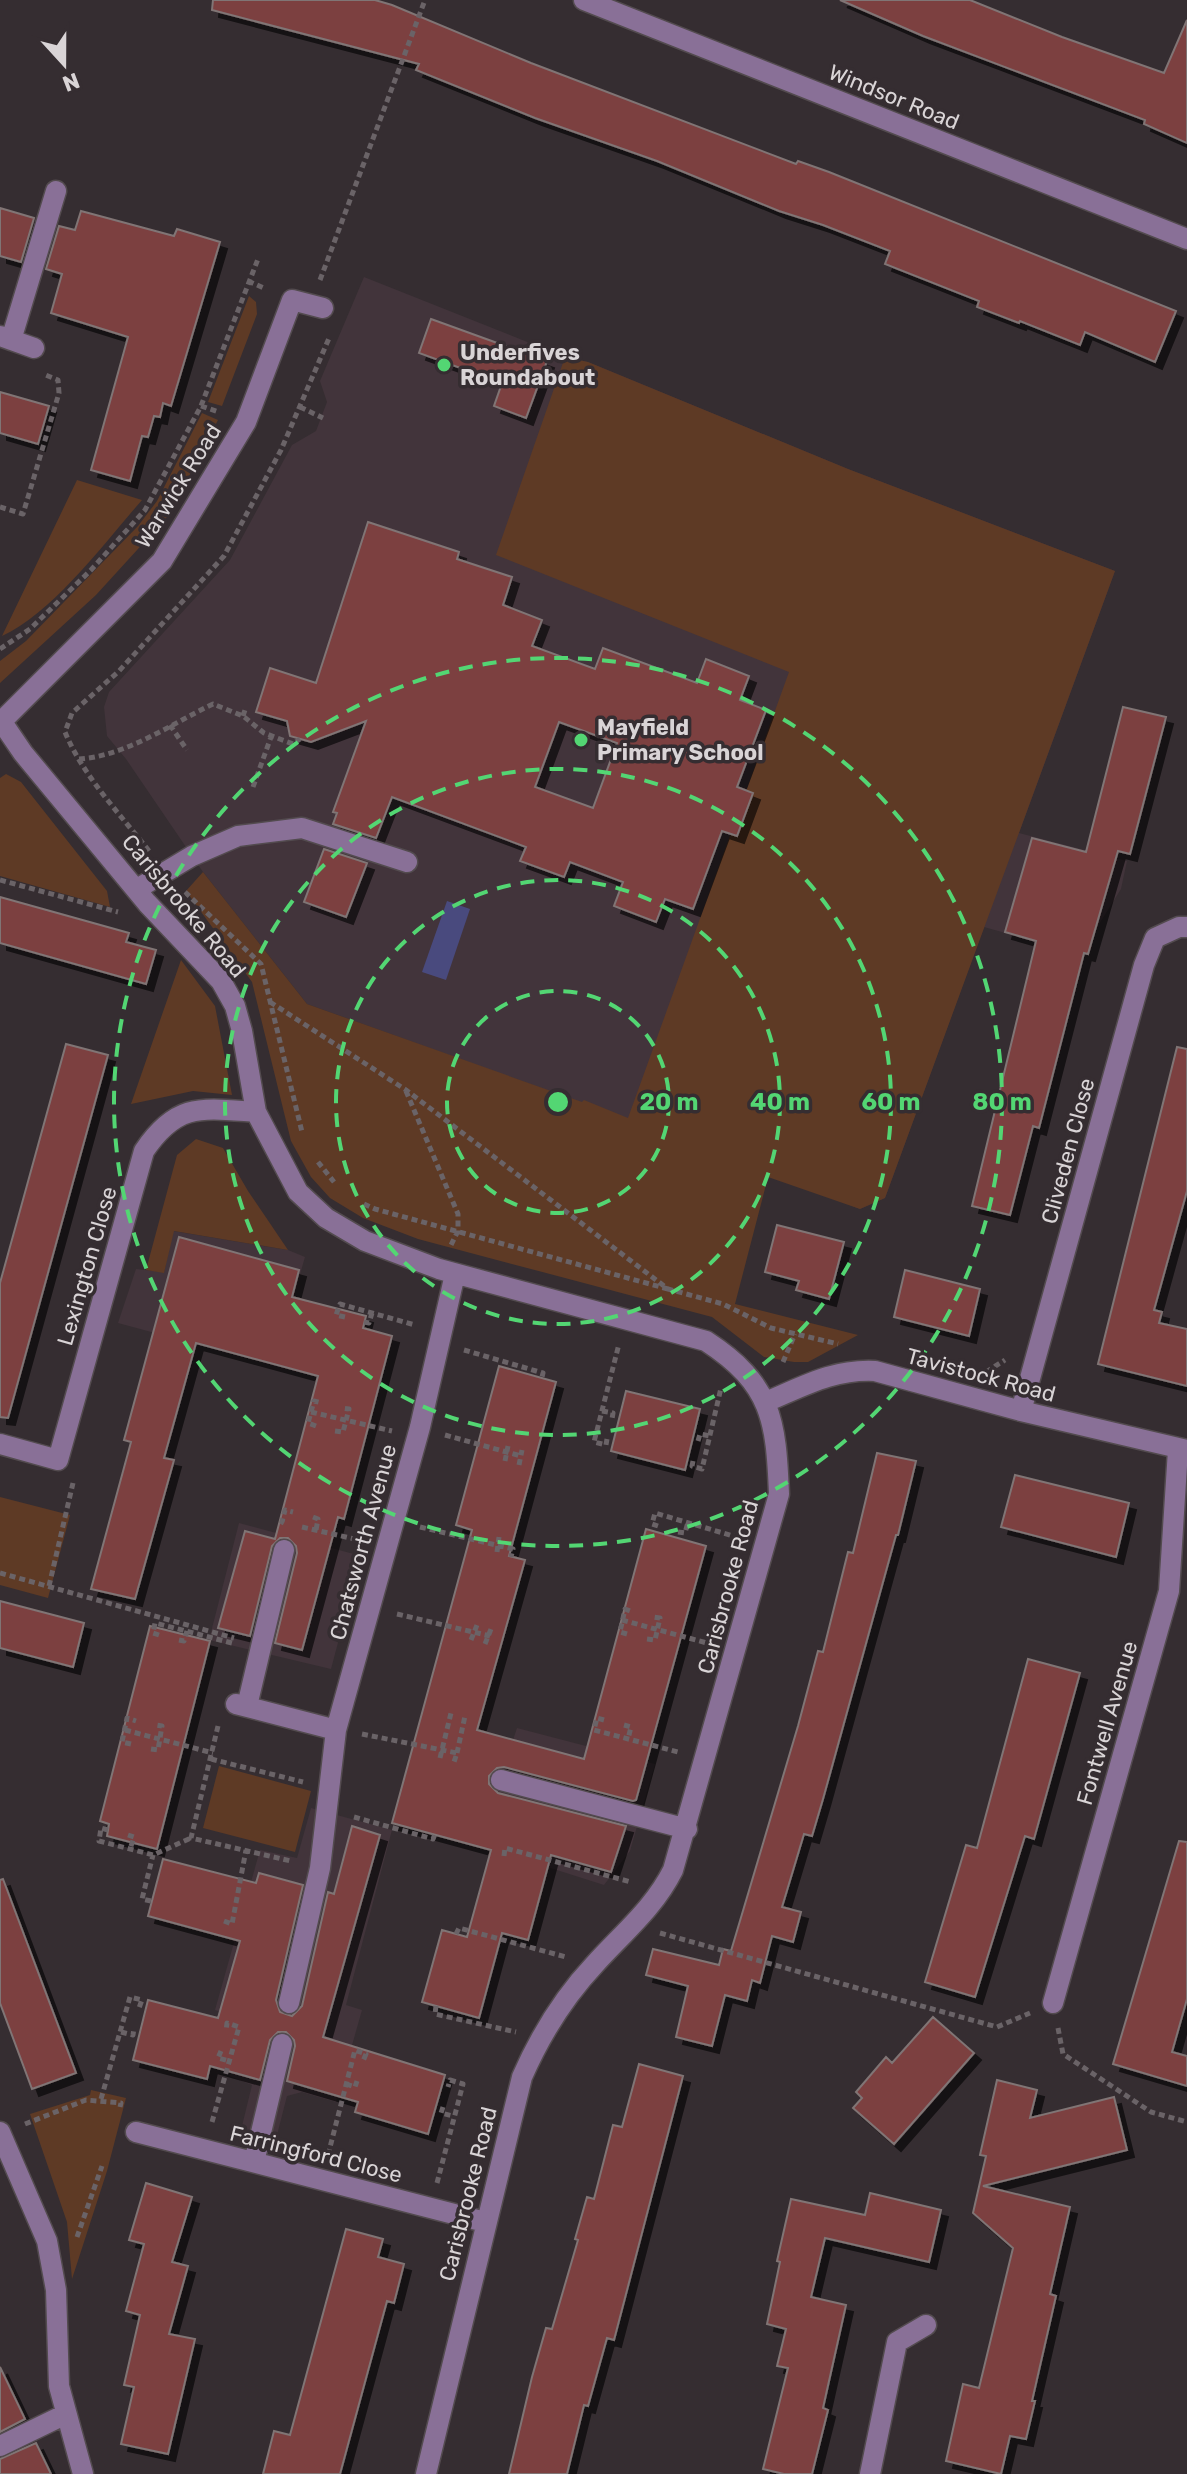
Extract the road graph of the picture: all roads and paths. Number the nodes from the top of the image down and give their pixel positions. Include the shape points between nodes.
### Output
1 (425, 0) edge
2 (584, 0) edge
3 (56, 191) dead end
4 (1187, 239) edge
5 (258, 259) dead end
6 (315, 305) joint
7 (5, 338) edge
8 (34, 348) dead end
9 (59, 393) dead end
10 (300, 407) dead end
11 (323, 418) dead end
12 (0, 507) edge
13 (0, 641) edge
14 (8, 643) junction
15 (0, 649) edge
16 (246, 707) dead end
17 (243, 716) junction
18 (1, 723) edge
19 (170, 725) junction
20 (271, 737) junction
21 (300, 739) dead end
22 (187, 750) dead end
23 (79, 759) dead end
24 (253, 787) dead end
25 (407, 862) dead end
26 (0, 880) edge
27 (142, 896) junction
28 (1187, 927) edge
29 (270, 1002) dead end
30 (406, 1090) junction
31 (256, 1112) junction
32 (447, 1272) junction
33 (372, 1313) junction
34 (345, 1317) dead end
35 (625, 1319) junction
36 (364, 1322) dead end
37 (442, 1338) junction
38 (850, 1347) dead end
39 (728, 1355) junction
40 (1012, 1355) dead end
41 (542, 1377) dead end
42 (978, 1377) dead end
43 (766, 1402) junction
44 (322, 1403) dead end
45 (342, 1408) dead end
46 (602, 1411) junction
47 (1021, 1411) junction
48 (311, 1412) junction
49 (612, 1419) dead end
50 (346, 1420) junction
51 (316, 1426) dead end
52 (335, 1431) dead end
53 (418, 1432) junction
54 (710, 1436) junction
55 (607, 1439) dead end
56 (698, 1441) dead end
57 (0, 1444) edge
58 (507, 1449) junction
59 (1182, 1450) edge
60 (58, 1460) junction
61 (505, 1461) dead end
62 (693, 1461) dead end
63 (519, 1465) dead end
64 (293, 1512) dead end
65 (313, 1517) dead end
66 (393, 1520) junction
67 (688, 1522) junction
68 (658, 1526) dead end
69 (316, 1530) junction
70 (678, 1532) dead end
71 (485, 1533) dead end
72 (483, 1541) junction
73 (498, 1541) junction
74 (764, 1545) junction
75 (387, 1546) junction
76 (284, 1550) dead end
77 (497, 1552) dead end
78 (511, 1557) dead end
79 (0, 1573) edge
80 (49, 1586) junction
81 (370, 1608) junction
82 (633, 1612) dead end
83 (653, 1617) dead end
84 (622, 1620) junction
85 (477, 1625) dead end
86 (491, 1629) dead end
87 (657, 1630) junction
88 (187, 1631) junction
89 (475, 1633) junction
90 (627, 1634) dead end
91 (159, 1635) dead end
92 (490, 1636) junction
93 (647, 1639) dead end
94 (179, 1640) dead end
95 (471, 1640) dead end
96 (485, 1644) dead end
97 (735, 1650) junction
98 (451, 1713) dead end
99 (465, 1716) dead end
100 (604, 1720) dead end
101 (136, 1721) dead end
102 (220, 1722) dead end
103 (156, 1725) dead end
104 (624, 1725) dead end
105 (125, 1730) junction
106 (336, 1730) junction
107 (161, 1738) junction
108 (628, 1739) junction
109 (131, 1744) dead end
110 (151, 1749) dead end
111 (442, 1749) junction
112 (457, 1753) junction
113 (212, 1756) junction
114 (440, 1758) dead end
115 (706, 1759) junction
116 (454, 1762) dead end
117 (501, 1780) dead end
118 (330, 1788) junction
119 (325, 1817) junction
120 (687, 1829) junction
121 (108, 1830) dead end
122 (435, 1834) dead end
123 (128, 1835) dead end
124 (191, 1838) junction
125 (130, 1849) junction
126 (246, 1850) junction
127 (521, 1852) junction
128 (153, 1855) junction
129 (504, 1856) dead end
130 (519, 1860) dead end
131 (320, 1868) junction
132 (146, 1884) junction
133 (155, 1887) dead end
134 (663, 1891) junction
135 (151, 1901) dead end
136 (228, 1907) dead end
137 (237, 1908) junction
138 (643, 1914) junction
139 (224, 1921) dead end
140 (456, 1934) dead end
141 (593, 1965) junction
142 (289, 2003) dead end
143 (1053, 2003) junction
144 (436, 2006) dead end
145 (139, 2008) dead end
146 (451, 2010) dead end
147 (448, 2018) junction
148 (134, 2028) dead end
149 (226, 2031) dead end
150 (121, 2032) junction
151 (540, 2037) junction
152 (282, 2044) dead end
153 (221, 2051) dead end
154 (229, 2061) junction
155 (363, 2061) dead end
156 (357, 2081) dead end
157 (346, 2084) junction
158 (448, 2087) dead end
159 (101, 2099) junction
160 (443, 2107) dead end
161 (453, 2116) junction
162 (1187, 2122) edge
163 (0, 2132) edge
164 (136, 2132) joint
165 (204, 2151) junction
166 (254, 2162) junction
167 (102, 2166) dead end
168 (321, 2180) junction
169 (431, 2207) junction
170 (485, 2222) junction
171 (74, 2245) dead end
172 (926, 2325) dead end
173 (66, 2414) junction
174 (0, 2446) edge
175 (83, 2474) edge
176 (426, 2474) edge
177 (870, 2474) edge

1 - 6 path
2 - 4 street, Windsor Road
3 - 7 street
5 - 14 path via 201,406 145,510 30,629
6 - 18 street, Warwick Road via 292,300 246,422 162,561
7 - 8 street
9 - 12 path via 23,514
10 - 11 path
13 - 14 path
14 - 15 path
16 - 17 path
17 - 19 path via 213,704
17 - 20 path
18 - 27 street, Carisbrooke Road
19 - 22 path
19 - 23 path via 119,750
20 - 21 path via 293,744
20 - 24 path
25 - 27 street via 302,828 238,836 192,856
26 - 27 path via 116,912
27 - 31 street, Carisbrooke Road via 221,981 235,1006
28 - 47 street, Cliveden Close via 1155,938 1144,965
29 - 30 path
30 - 32 path via 458,1214
30 - 38 path via 668,1289 723,1304 771,1328
31 - 32 street, Carisbrooke Road via 298,1192 326,1218 365,1241
31 - 60 street, Lexington Close via 211,1108 182,1114 159,1128 144,1151
32 - 35 street, Carisbrooke Road
32 - 37 street, Chatsworth Avenue
33 - 34 path via 340,1304 336,1315
33 - 36 path via 369,1323
33 - 37 path
35 - 39 street, Carisbrooke Road via 706,1341
35 - 46 path
37 - 41 path via 543,1373
37 - 53 street, Chatsworth Avenue
39 - 43 street, Carisbrooke Road
39 - 54 path
40 - 42 path
43 - 47 street, Tavistock Road via 852,1370 875,1371
43 - 74 street, Carisbrooke Road via 777,1438 779,1494
44 - 48 path via 314,1401
45 - 50 path via 349,1409
46 - 49 path via 613,1413
46 - 55 path via 594,1442 606,1445
47 - 59 street, Tavistock Road
48 - 50 path
48 - 51 path via 308,1423
50 - 52 path via 343,1432
50 - 53 path
53 - 58 path
53 - 66 street, Chatsworth Avenue
54 - 56 path via 700,1434
54 - 62 path via 702,1469 692,1466
57 - 60 street
58 - 61 path
58 - 63 path via 521,1453
59 - 143 street, Fontwell Avenue via 1169,1591
60 - 80 path via 75,1484
64 - 69 path via 285,1510 282,1522
65 - 69 path via 318,1519
66 - 72 path
66 - 75 street, Chatsworth Avenue
67 - 68 path via 655,1513 652,1524
67 - 70 path via 685,1533
67 - 74 path
69 - 75 path
71 - 72 path
72 - 73 path
73 - 77 path
73 - 78 path via 513,1549
74 - 97 street, Carisbrooke Road
75 - 81 street, Chatsworth Avenue
76 - 106 street via 242,1705
79 - 80 path
80 - 88 path via 238,1639 237,1644
81 - 89 path
81 - 106 street, Chatsworth Avenue
82 - 84 path via 625,1609
83 - 87 path via 660,1618
84 - 87 path
84 - 90 path via 620,1632
85 - 89 path
86 - 92 path
87 - 93 path via 655,1640
87 - 97 path
88 - 91 path via 155,1623 153,1633
88 - 94 path via 184,1641
89 - 92 path
89 - 95 path
92 - 96 path
97 - 115 street, Carisbrooke Road
98 - 111 path
99 - 112 path
100 - 108 path via 597,1718 594,1730
101 - 105 path via 127,1718
102 - 113 path
103 - 107 path via 162,1726
104 - 108 path via 631,1727
105 - 107 path
105 - 109 path via 122,1742
106 - 111 path
106 - 118 street, Chatsworth Avenue
107 - 110 path via 158,1750
107 - 113 path
108 - 115 path
111 - 112 path
111 - 114 path
112 - 116 path
113 - 118 path
113 - 124 path
115 - 120 street, Carisbrooke Road
117 - 120 street
118 - 119 street, Chatsworth Avenue
119 - 122 path via 433,1839
119 - 131 street, Chatsworth Avenue
120 - 134 street, Carisbrooke Road
121 - 125 path via 101,1828 99,1841
123 - 125 path via 134,1837
124 - 126 path
124 - 128 path
125 - 128 path
126 - 131 path
126 - 137 path
127 - 129 path via 505,1848
127 - 130 path
127 - 134 path
128 - 132 path
131 - 142 street, Chatsworth Avenue
132 - 133 path
132 - 135 path via 142,1899
134 - 138 street, Carisbrooke Road
136 - 137 path
137 - 139 path via 232,1924
138 - 141 street, Carisbrooke Road
138 - 143 path via 662,1935 997,2027
140 - 141 path via 459,1928 471,1935 498,1935
141 - 151 street, Carisbrooke Road
143 - 162 path via 1063,2054 1151,2112
144 - 147 path via 435,2014
145 - 150 path via 142,2000 130,1997
146 - 147 path
147 - 151 path
148 - 150 path via 133,2035
149 - 154 path via 227,2023 239,2027
150 - 159 path
151 - 170 street, Carisbrooke Road via 522,2077
152 - 166 street
153 - 154 path via 218,2058
154 - 165 path
155 - 157 path via 366,2054 355,2050
156 - 157 path via 355,2087
157 - 168 path
158 - 161 path via 450,2080 463,2084
159 - 163 path
159 - 164 path via 121,2103 113,2124
160 - 161 path via 441,2113
161 - 169 path
163 - 173 street via 47,2241
164 - 165 street, Farringford Close
165 - 166 street, Farringford Close
166 - 168 street, Farringford Close
167 - 171 path
168 - 169 street, Farringford Close
169 - 170 street, Farringford Close
170 - 176 street, Carisbrooke Road
172 - 177 street via 897,2342
173 - 174 street
173 - 175 street

